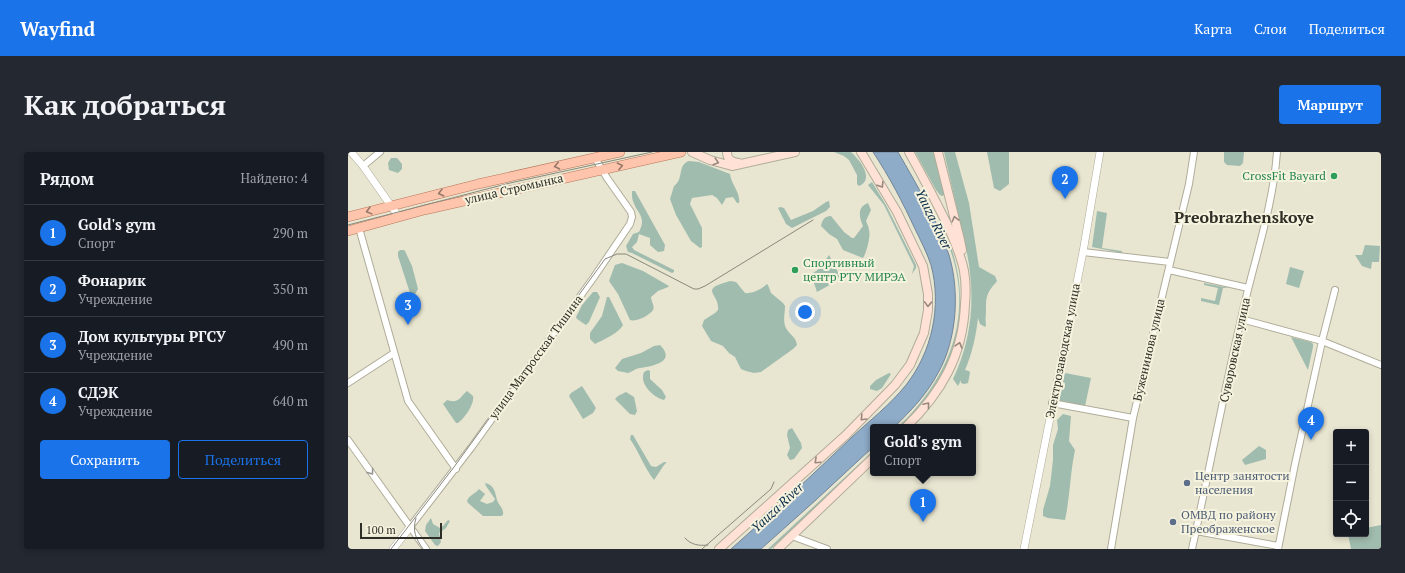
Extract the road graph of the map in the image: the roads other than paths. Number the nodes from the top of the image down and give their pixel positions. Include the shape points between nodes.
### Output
1 (351, 152) edge
2 (380, 152) edge
3 (620, 152) edge
4 (681, 152) edge
5 (692, 152) edge
6 (727, 152) edge
7 (795, 152) edge
8 (861, 152) edge
9 (909, 152) edge
10 (938, 152) edge
11 (1100, 152) edge
12 (1194, 152) edge
13 (1277, 152) edge
14 (595, 158) junction
15 (742, 164) junction
16 (363, 166) junction
17 (602, 170) junction
18 (947, 190) junction
19 (932, 193) junction
20 (391, 205) junction
21 (348, 217) edge
22 (399, 217) junction
23 (359, 228) junction
24 (348, 231) edge
25 (1083, 252) junction
26 (1170, 262) junction
27 (1168, 270) junction
28 (964, 271) junction
29 (1248, 288) junction
30 (1335, 290) dead end
31 (1241, 319) junction
32 (1322, 341) junction
33 (394, 353) junction
34 (1381, 365) edge
35 (348, 384) edge
36 (1052, 403) junction
37 (1133, 418) junction
38 (909, 424) edge
39 (348, 440) edge
40 (870, 461) edge
41 (456, 469) junction
42 (410, 527) junction
43 (1196, 531) junction
44 (792, 536) junction
45 (1278, 547) edge
46 (393, 549) edge
47 (426, 549) edge
48 (719, 549) edge
49 (778, 549) edge
50 (827, 549) edge
51 (1024, 549) edge
52 (1111, 549) edge
53 (1192, 549) edge

1 - 16 street
2 - 16 street
3 - 14 main road, улица Стромынка
17 -> 4 main road, улица Стромынка
5 -> 15 main road via 723,164
6 - 15 main road via 730,161
7 - 15 main road
8 -> 48 main road via 897,212 923,266 928,294 924,333 910,365 895,385 846,435
9 - 19 main road
10 - 18 main road
11 - 25 street, Электрозаводская улица
12 - 26 street, Буженинова улица
13 - 29 street, Суворовская улица via 1270,205
14 - 17 street, улица Матросская Тишина
14 -> 20 main road, улица Стромынка
16 - 20 street
17 - 22 main road, улица Стромынка
17 - 41 street, улица Матросская Тишина via 631,212 630,224
18 - 19 main road via 945,197 942,198
28 -> 18 main road via 960,240
19 - 28 main road via 957,245
20 -> 21 main road, улица Стромынка
20 - 22 street
22 - 23 main road, улица Стромынка
23 - 24 main road, улица Стромынка
23 - 33 street
25 - 26 street
25 - 36 street, Электрозаводская улица
26 - 27 street, Буженинова улица
27 - 29 street
27 - 37 street, Буженинова улица
38 -> 28 main road via 940,388 954,361 964,318
29 - 31 street, Суворовская улица
30 - 32 street
31 - 32 street
31 - 43 street, Суворовская улица
32 - 34 street
32 - 45 street
33 - 35 street
33 - 41 street via 408,401
36 - 37 street
36 - 51 street, Электрозаводская улица
37 - 52 street, Буженинова улица
39 -> 42 street
40 - 44 main road
41 - 42 street, улица Матросская Тишина
42 - 46 street, улица Матросская Тишина
42 - 47 street
43 - 45 street
43 - 53 street, Суворовская улица
44 - 49 main road
44 - 50 street

